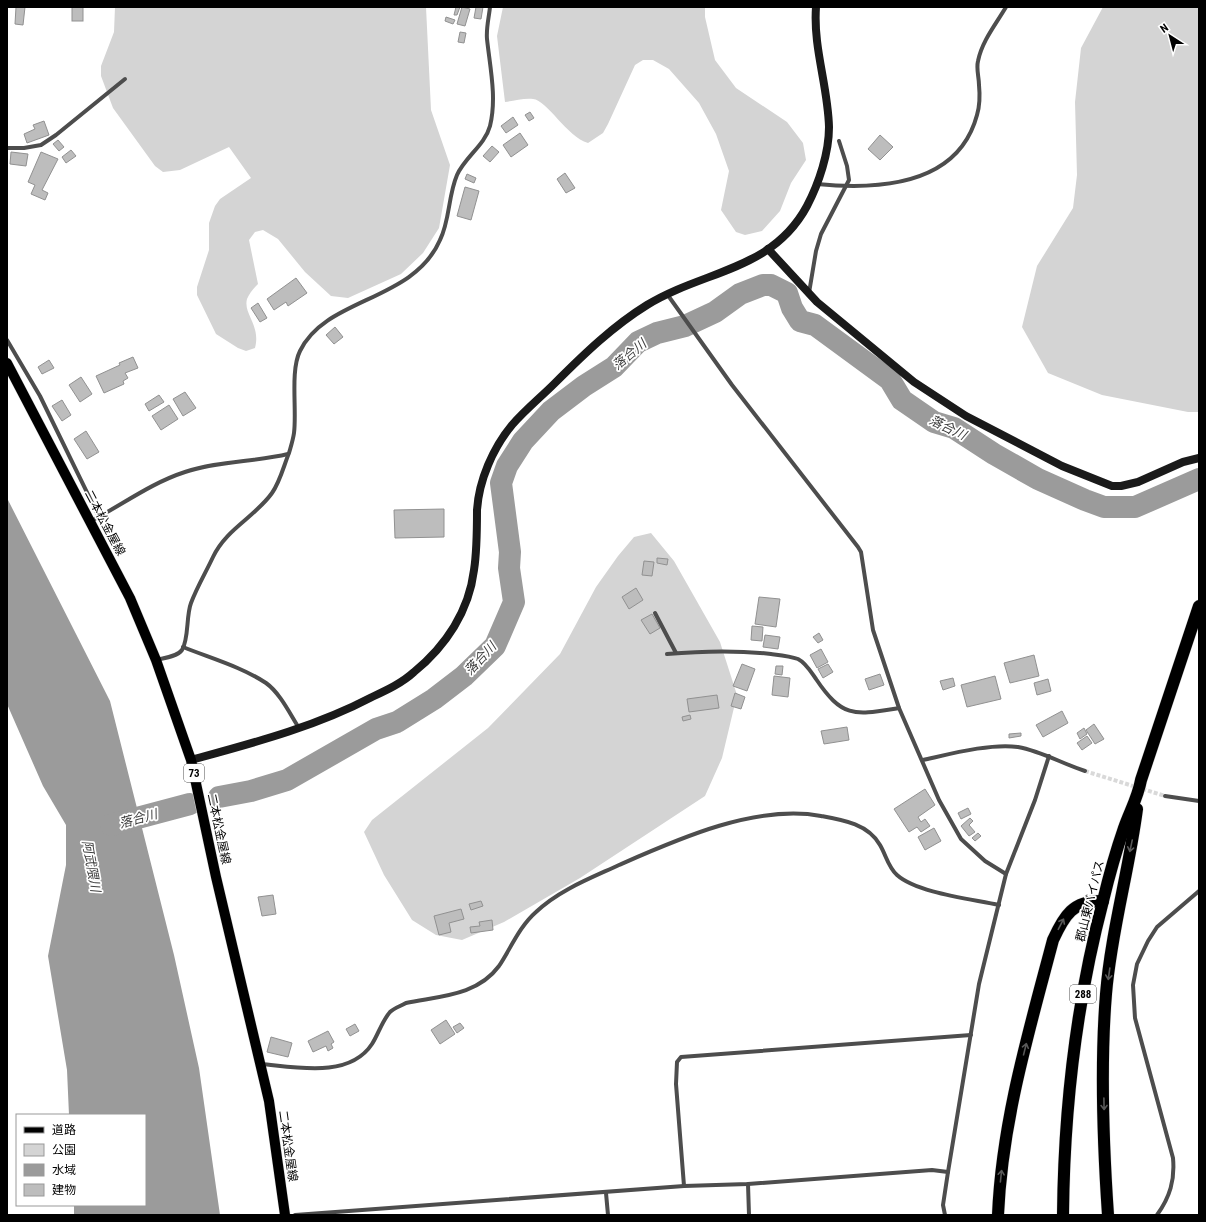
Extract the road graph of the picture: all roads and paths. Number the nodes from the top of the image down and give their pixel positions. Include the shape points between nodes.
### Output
1 (490, 7) edge
2 (816, 7) edge
3 (1006, 7) edge
4 (126, 79) dead end
5 (839, 141) dead end
6 (7, 148) edge
7 (817, 184) junction
8 (845, 187) junction
9 (768, 249) junction
10 (809, 293) junction
11 (666, 294) junction
12 (7, 340) edge
13 (7, 363) edge
14 (288, 454) junction
15 (1199, 458) edge
16 (94, 520) junction
17 (1199, 606) edge
18 (655, 613) dead end
19 (183, 647) junction
20 (676, 653) junction
21 (667, 654) dead end
22 (156, 660) junction
23 (900, 708) junction
24 (300, 728) junction
25 (1050, 756) junction
26 (191, 760) junction
27 (923, 760) junction
28 (1085, 770) tunnel mouth
29 (1138, 794) junction
30 (1165, 796) tunnel mouth
31 (1199, 801) edge
32 (1006, 874) junction
33 (1199, 891) edge
34 (1102, 901) junction
35 (999, 905) junction
36 (971, 1035) junction
37 (260, 1064) junction
38 (948, 1172) junction
39 (748, 1184) junction
40 (684, 1186) junction
41 (606, 1193) junction
42 (284, 1215) edge
43 (295, 1215) edge
44 (608, 1215) edge
45 (750, 1215) edge
46 (945, 1215) edge
47 (998, 1215) edge
48 (1063, 1215) edge
49 (1108, 1215) edge
50 (1157, 1215) edge

1 - 14 street via 487,36 492,71 490,127 458,174 441,239 435,252 419,270 404,281 349,309 315,331 307,340 299,352 296,367 294,435
2 - 7 street via 816,44 829,127 828,142
3 - 8 street via 983,45 977,61 979,104 972,128 959,150 944,165 924,175 887,183
4 - 6 street via 41,145
5 - 8 street via 849,180
7 - 8 street
7 - 9 street via 798,220
8 - 10 street via 821,234
9 - 10 street
9 - 11 street via 743,265
10 - 15 street via 841,323 914,382 966,416 1062,466 1112,486 1121,486
11 - 23 street via 732,385 858,547 873,630
11 - 24 street via 630,316 599,341 522,415 502,439 489,461 483,479 478,507 475,565 470,590 455,627 443,644 397,685
12 - 16 street via 40,396
13 - 16 main road, 二本松金屋線 / 73
14 - 16 street via 186,471 156,484
14 - 19 street via 273,492 254,513 238,524 216,551 191,604
16 - 22 main road, 二本松金屋線 / 73
17 - 29 highway, 郡山東バイパス / 288
18 - 20 street
19 - 22 street via 180,652
19 - 24 street via 240,670 266,684 274,691
20 - 21 street
20 - 23 street via 742,651 797,659 805,664 835,704 866,714
22 - 26 main road, 二本松金屋線 / 73
23 - 27 street
24 - 26 street
25 - 27 street via 1017,747 987,748
25 - 28 street
25 - 32 street via 1036,800
26 - 37 main road, 二本松金屋線 / 73
27 - 32 street via 952,827 985,861
29 - 34 highway, 郡山東バイパス / 288 via 1124,828
29 -> 49 highway via 1106,994 1104,1095
30 - 31 street
32 - 35 street
33 - 50 street via 1157,927 1137,964 1133,985 1135,1018 1175,1173 1166,1201
47 -> 34 highway via 1009,1116 1053,940 1064,917 1074,908 1086,902
34 - 48 highway, 郡山東バイパス / 288 via 1075,1034 1067,1103
35 - 36 street via 979,984
35 - 37 street via 943,894 911,884 897,875 889,865 881,846 866,829 853,823 799,814 760,817 711,828 677,840 561,893 535,912 513,940 499,966 486,980 468,990 406,1003 390,1012 375,1040 361,1057 340,1065 320,1068
36 - 38 street
36 - 40 street via 681,1057 677,1062 676,1084
37 - 42 main road, 二本松金屋線 / 73 via 268,1101
38 - 39 street via 932,1170
38 - 46 street via 943,1205
39 - 40 street
39 - 45 street
40 - 41 street
41 - 43 street
41 - 44 street

